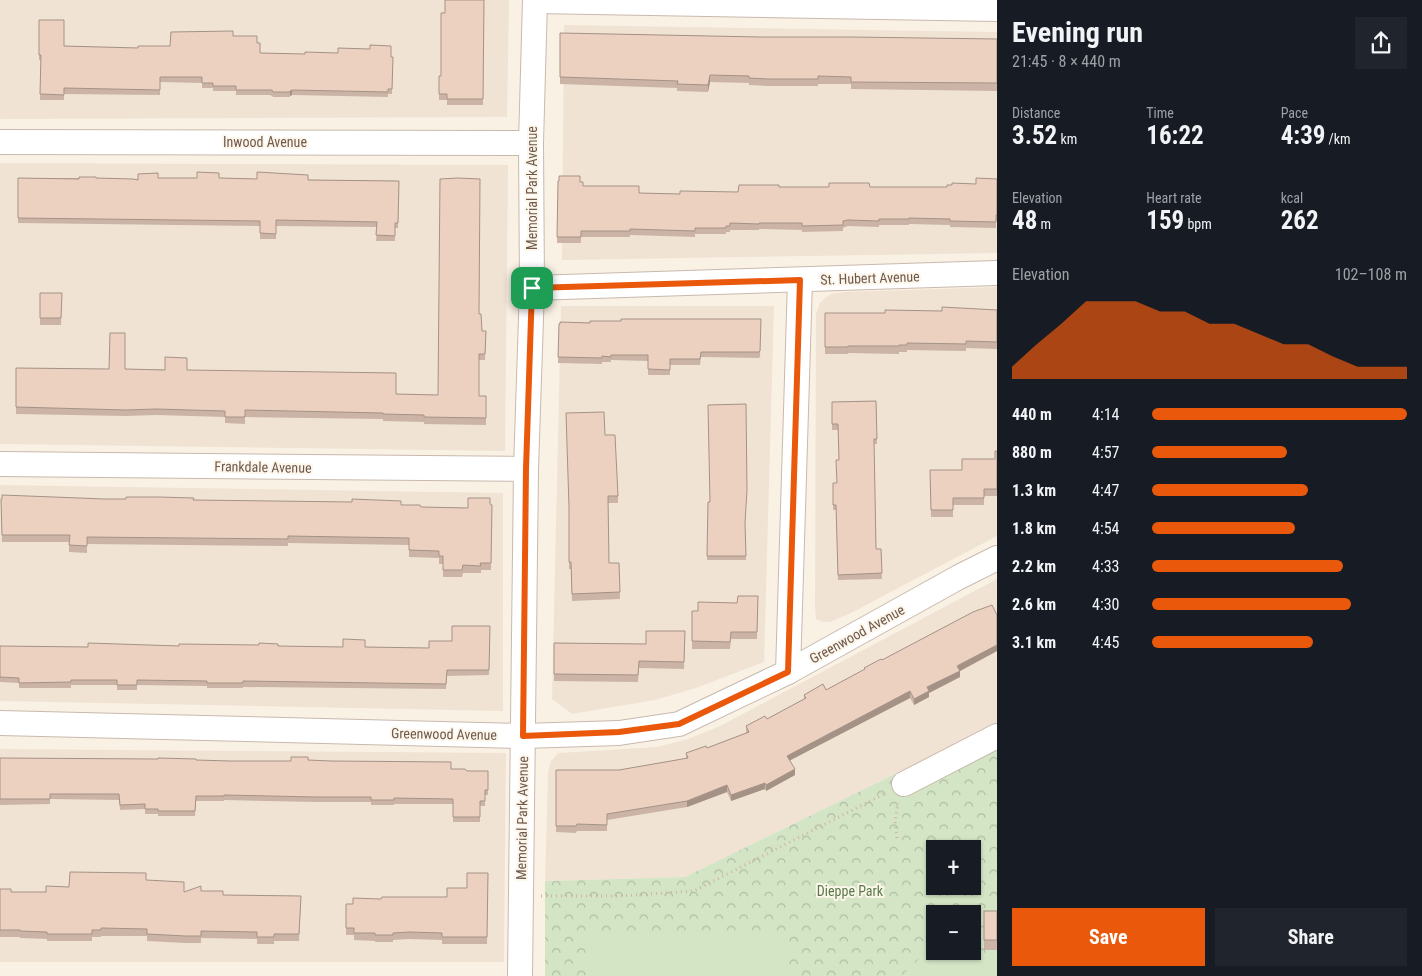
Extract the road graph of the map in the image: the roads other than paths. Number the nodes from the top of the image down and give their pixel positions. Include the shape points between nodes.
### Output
1 (535, 1) edge
2 (997, 9) edge
3 (0, 142) edge
4 (531, 143) junction
5 (997, 273) edge
6 (800, 280) junction
7 (532, 288) junction
8 (0, 464) edge
9 (526, 469) junction
10 (997, 558) edge
11 (788, 672) junction
12 (0, 723) edge
13 (523, 736) junction
14 (997, 736) edge
15 (904, 784) road end
16 (520, 976) edge

1 - 2 street
1 - 4 street, Memorial Park Avenue
3 - 4 street, Inwood Avenue
4 - 7 street, Memorial Park Avenue
5 - 6 street, St. Hubert Avenue
6 - 7 street, St. Hubert Avenue
6 - 11 street
7 - 9 street, Memorial Park Avenue
8 - 9 street, Frankdale Avenue
9 - 13 street, Memorial Park Avenue
10 - 11 street, Greenwood Avenue
11 - 13 street, Greenwood Avenue via 679,724 619,732
12 - 13 street, Greenwood Avenue
13 - 16 street, Memorial Park Avenue
14 - 15 street

